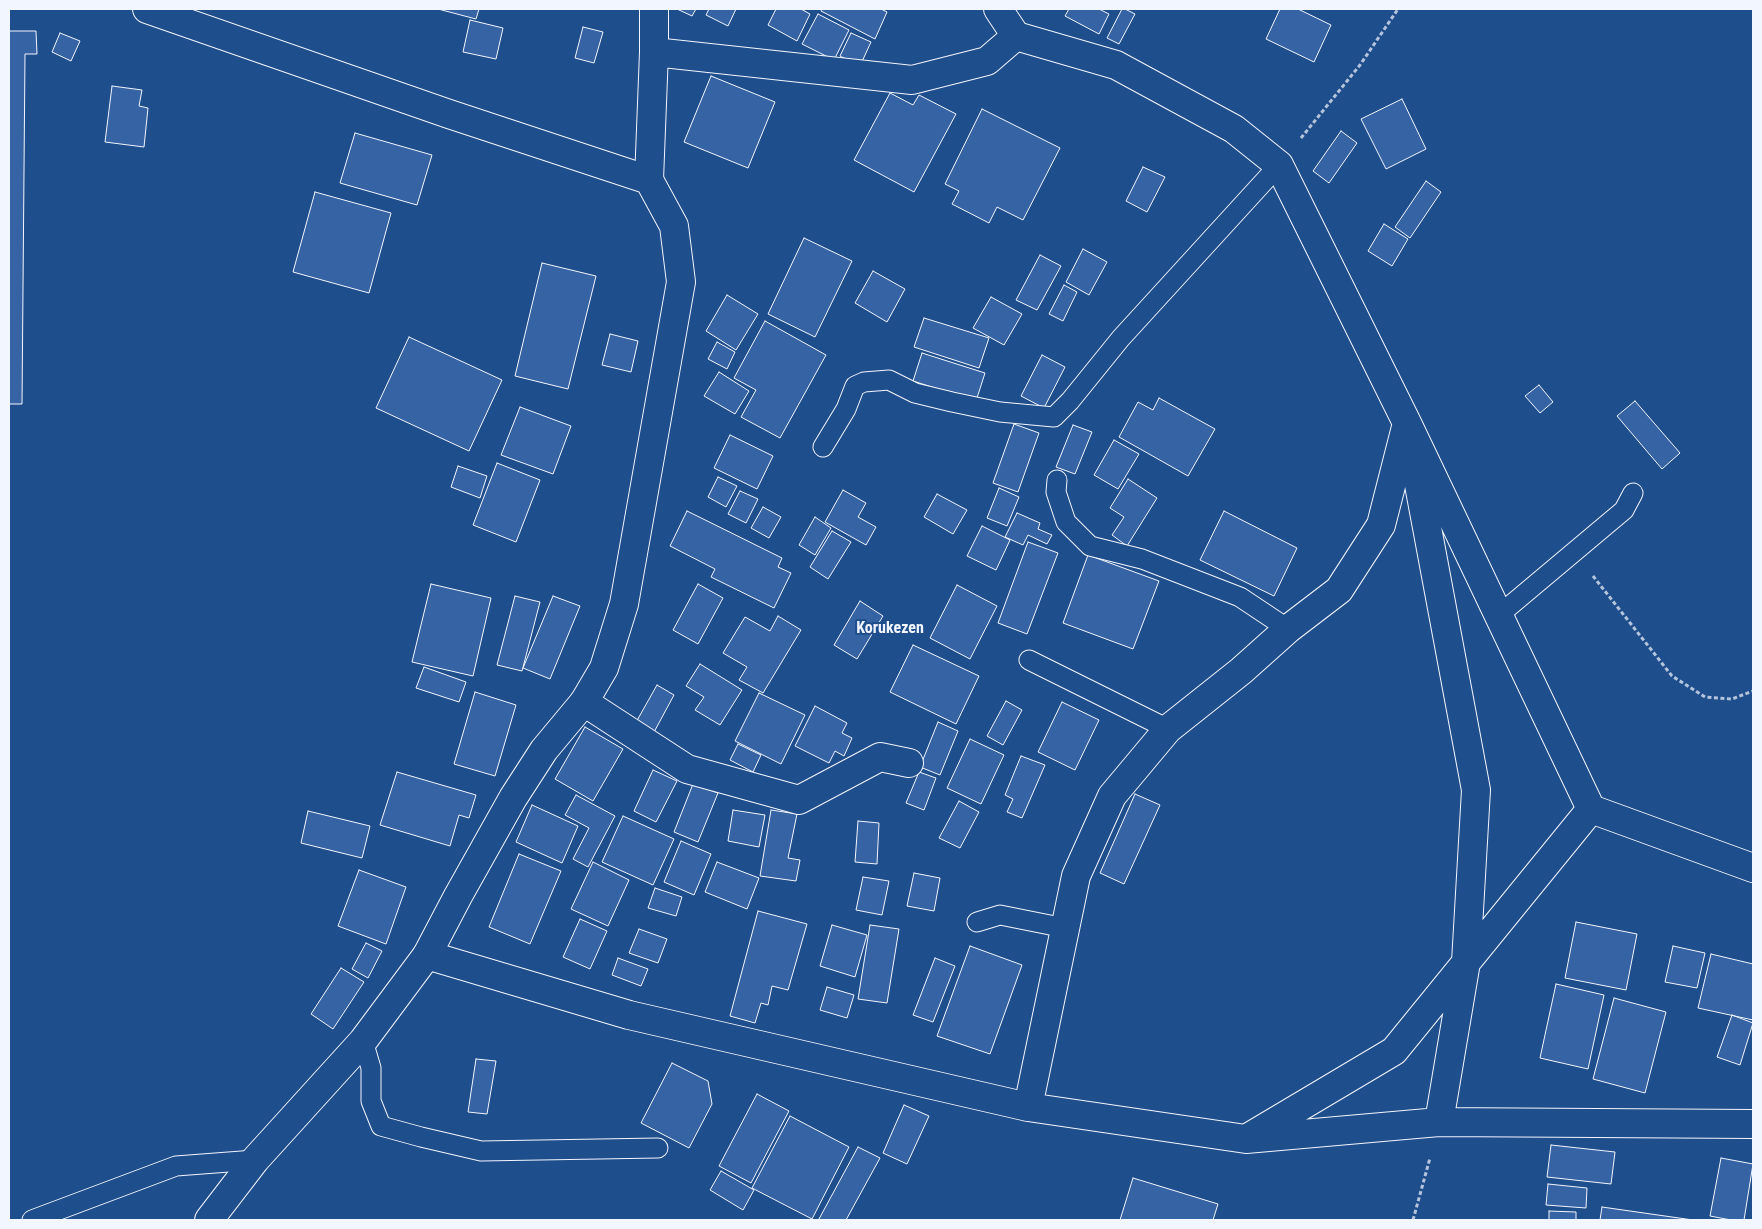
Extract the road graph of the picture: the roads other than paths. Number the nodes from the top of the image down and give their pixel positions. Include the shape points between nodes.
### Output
1 (147, 9) edge
2 (654, 9) edge
3 (998, 9) edge
4 (1016, 36) junction
5 (654, 52) junction
6 (1278, 164) junction
7 (649, 180) junction
8 (1408, 423) junction
9 (823, 447) dead end
10 (1057, 480) dead end
11 (1633, 493) dead end
12 (1499, 615) junction
13 (1288, 629) junction
14 (1029, 660) dead end
15 (584, 702) junction
16 (1168, 729) junction
17 (909, 763) dead end
18 (1591, 809) junction
19 (1753, 868) edge
20 (978, 922) dead end
21 (1065, 928) junction
22 (427, 955) junction
23 (1466, 962) junction
24 (363, 1041) junction
25 (1028, 1107) junction
26 (1439, 1122) junction
27 (1753, 1124) edge
28 (1246, 1139) junction
29 (658, 1148) dead end
30 (256, 1160) junction
31 (32, 1220) edge
32 (209, 1220) edge

1 - 7 street
2 - 5 street
3 - 4 street
4 - 5 street via 987,61 912,80
4 - 6 street via 1116,65 1234,129
5 - 7 street
6 - 8 street
6 - 9 lane via 1054,417 1000,412 952,402 915,393 889,380 864,382 854,386 846,409
7 - 15 street via 674,226 680,282 624,604 604,668
8 - 12 street
8 - 13 street via 1381,525 1339,590
8 - 23 street via 1476,790
10 - 13 lane via 1056,492 1066,522 1090,546 1142,559 1240,597
11 - 12 lane via 1624,510
12 - 18 street
13 - 16 street
14 - 16 lane
15 - 17 street via 687,769 799,800 880,758
15 - 22 street via 544,750 513,798
16 - 21 street via 1112,796 1076,876
18 - 19 street
18 - 23 street
20 - 21 lane via 1000,915
21 - 25 street
22 - 24 street
22 - 25 street via 629,1015
23 - 26 street
23 - 28 street via 1394,1051
24 - 29 lane via 371,1068 371,1101 381,1126 481,1151
24 - 30 street
25 - 28 street
26 - 27 street
26 - 28 street
30 - 31 lane via 176,1166
30 - 32 street

